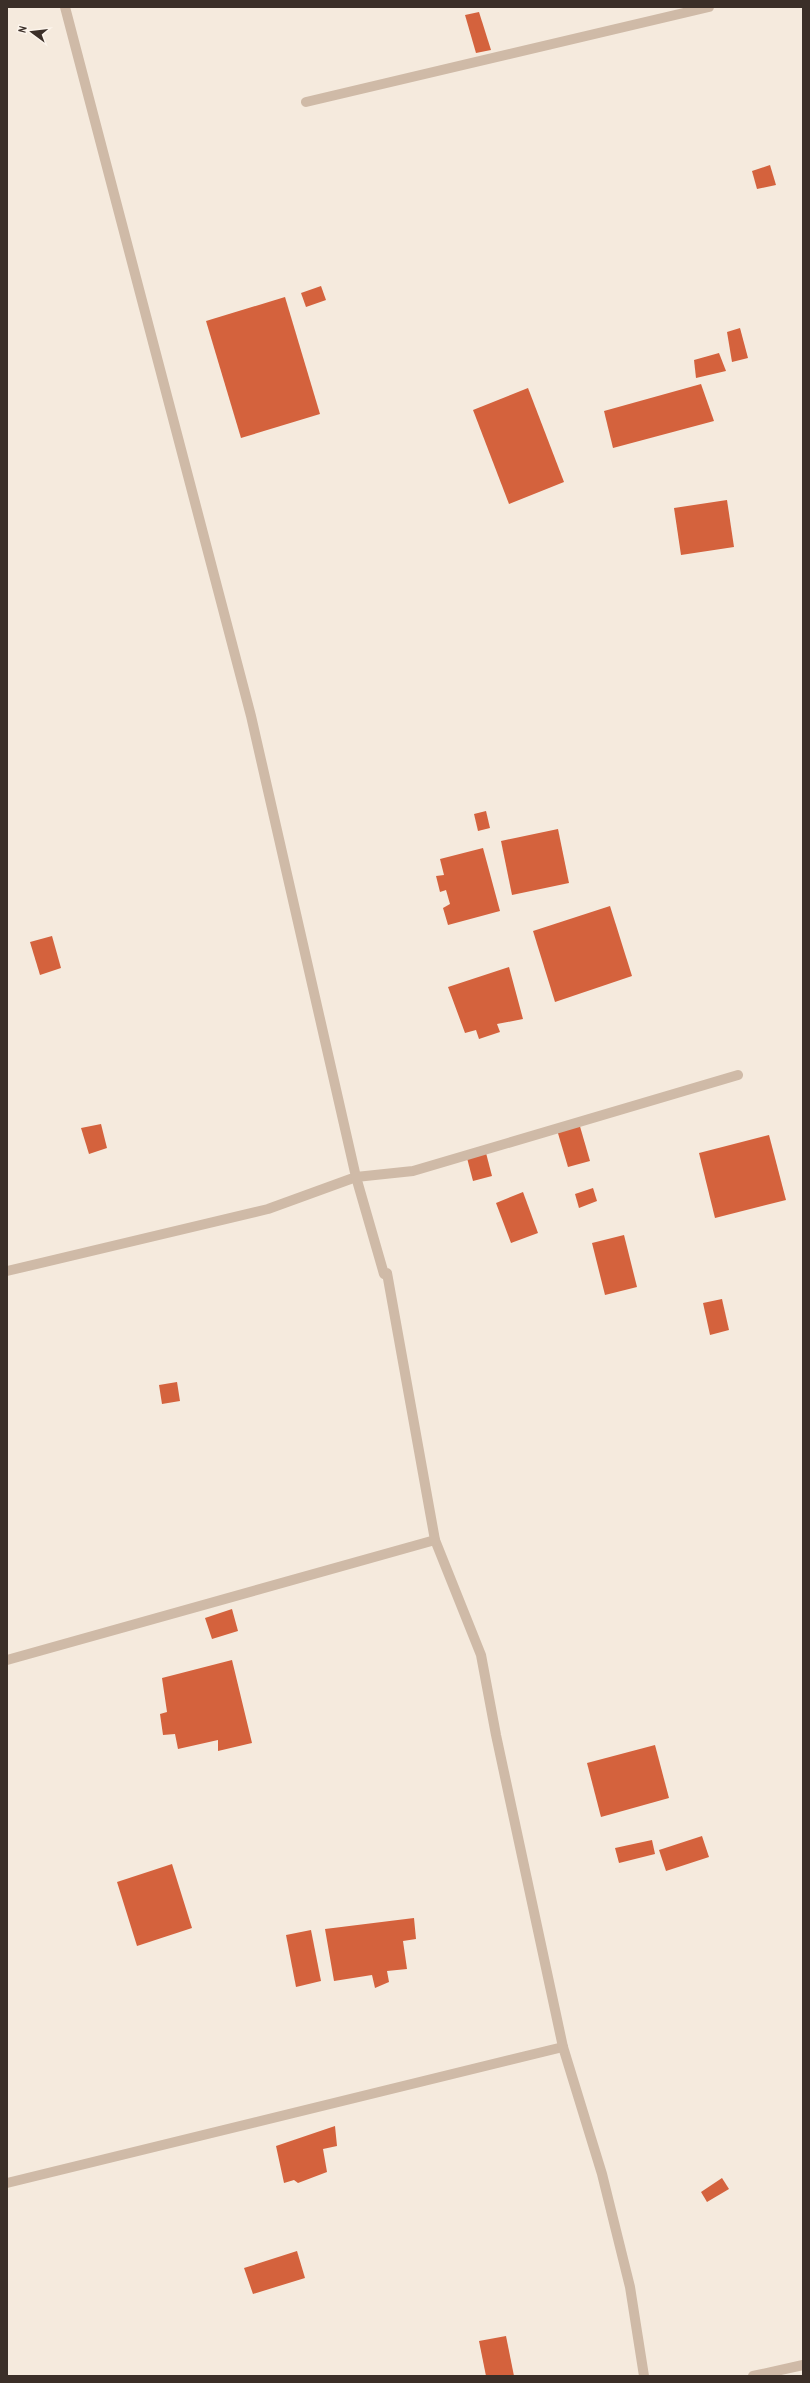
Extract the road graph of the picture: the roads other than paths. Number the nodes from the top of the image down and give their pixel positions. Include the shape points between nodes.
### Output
1 (65, 7) edge
2 (709, 7) edge
3 (306, 102) dead end
4 (738, 1075) dead end
5 (356, 1177) junction
6 (7, 1271) edge
7 (435, 1540) junction
8 (7, 1660) edge
9 (563, 2047) junction
10 (7, 2183) edge
11 (803, 2365) edge
12 (644, 2376) edge
13 (754, 2376) edge

1 - 5 street via 251,716
2 - 3 street
4 - 5 street via 413,1171
5 - 6 street via 268,1209
5 - 7 street via 384,1274 387,1273
7 - 8 street
7 - 9 street via 481,1655
9 - 10 street
9 - 12 street via 606,2189 630,2287
11 - 13 street

